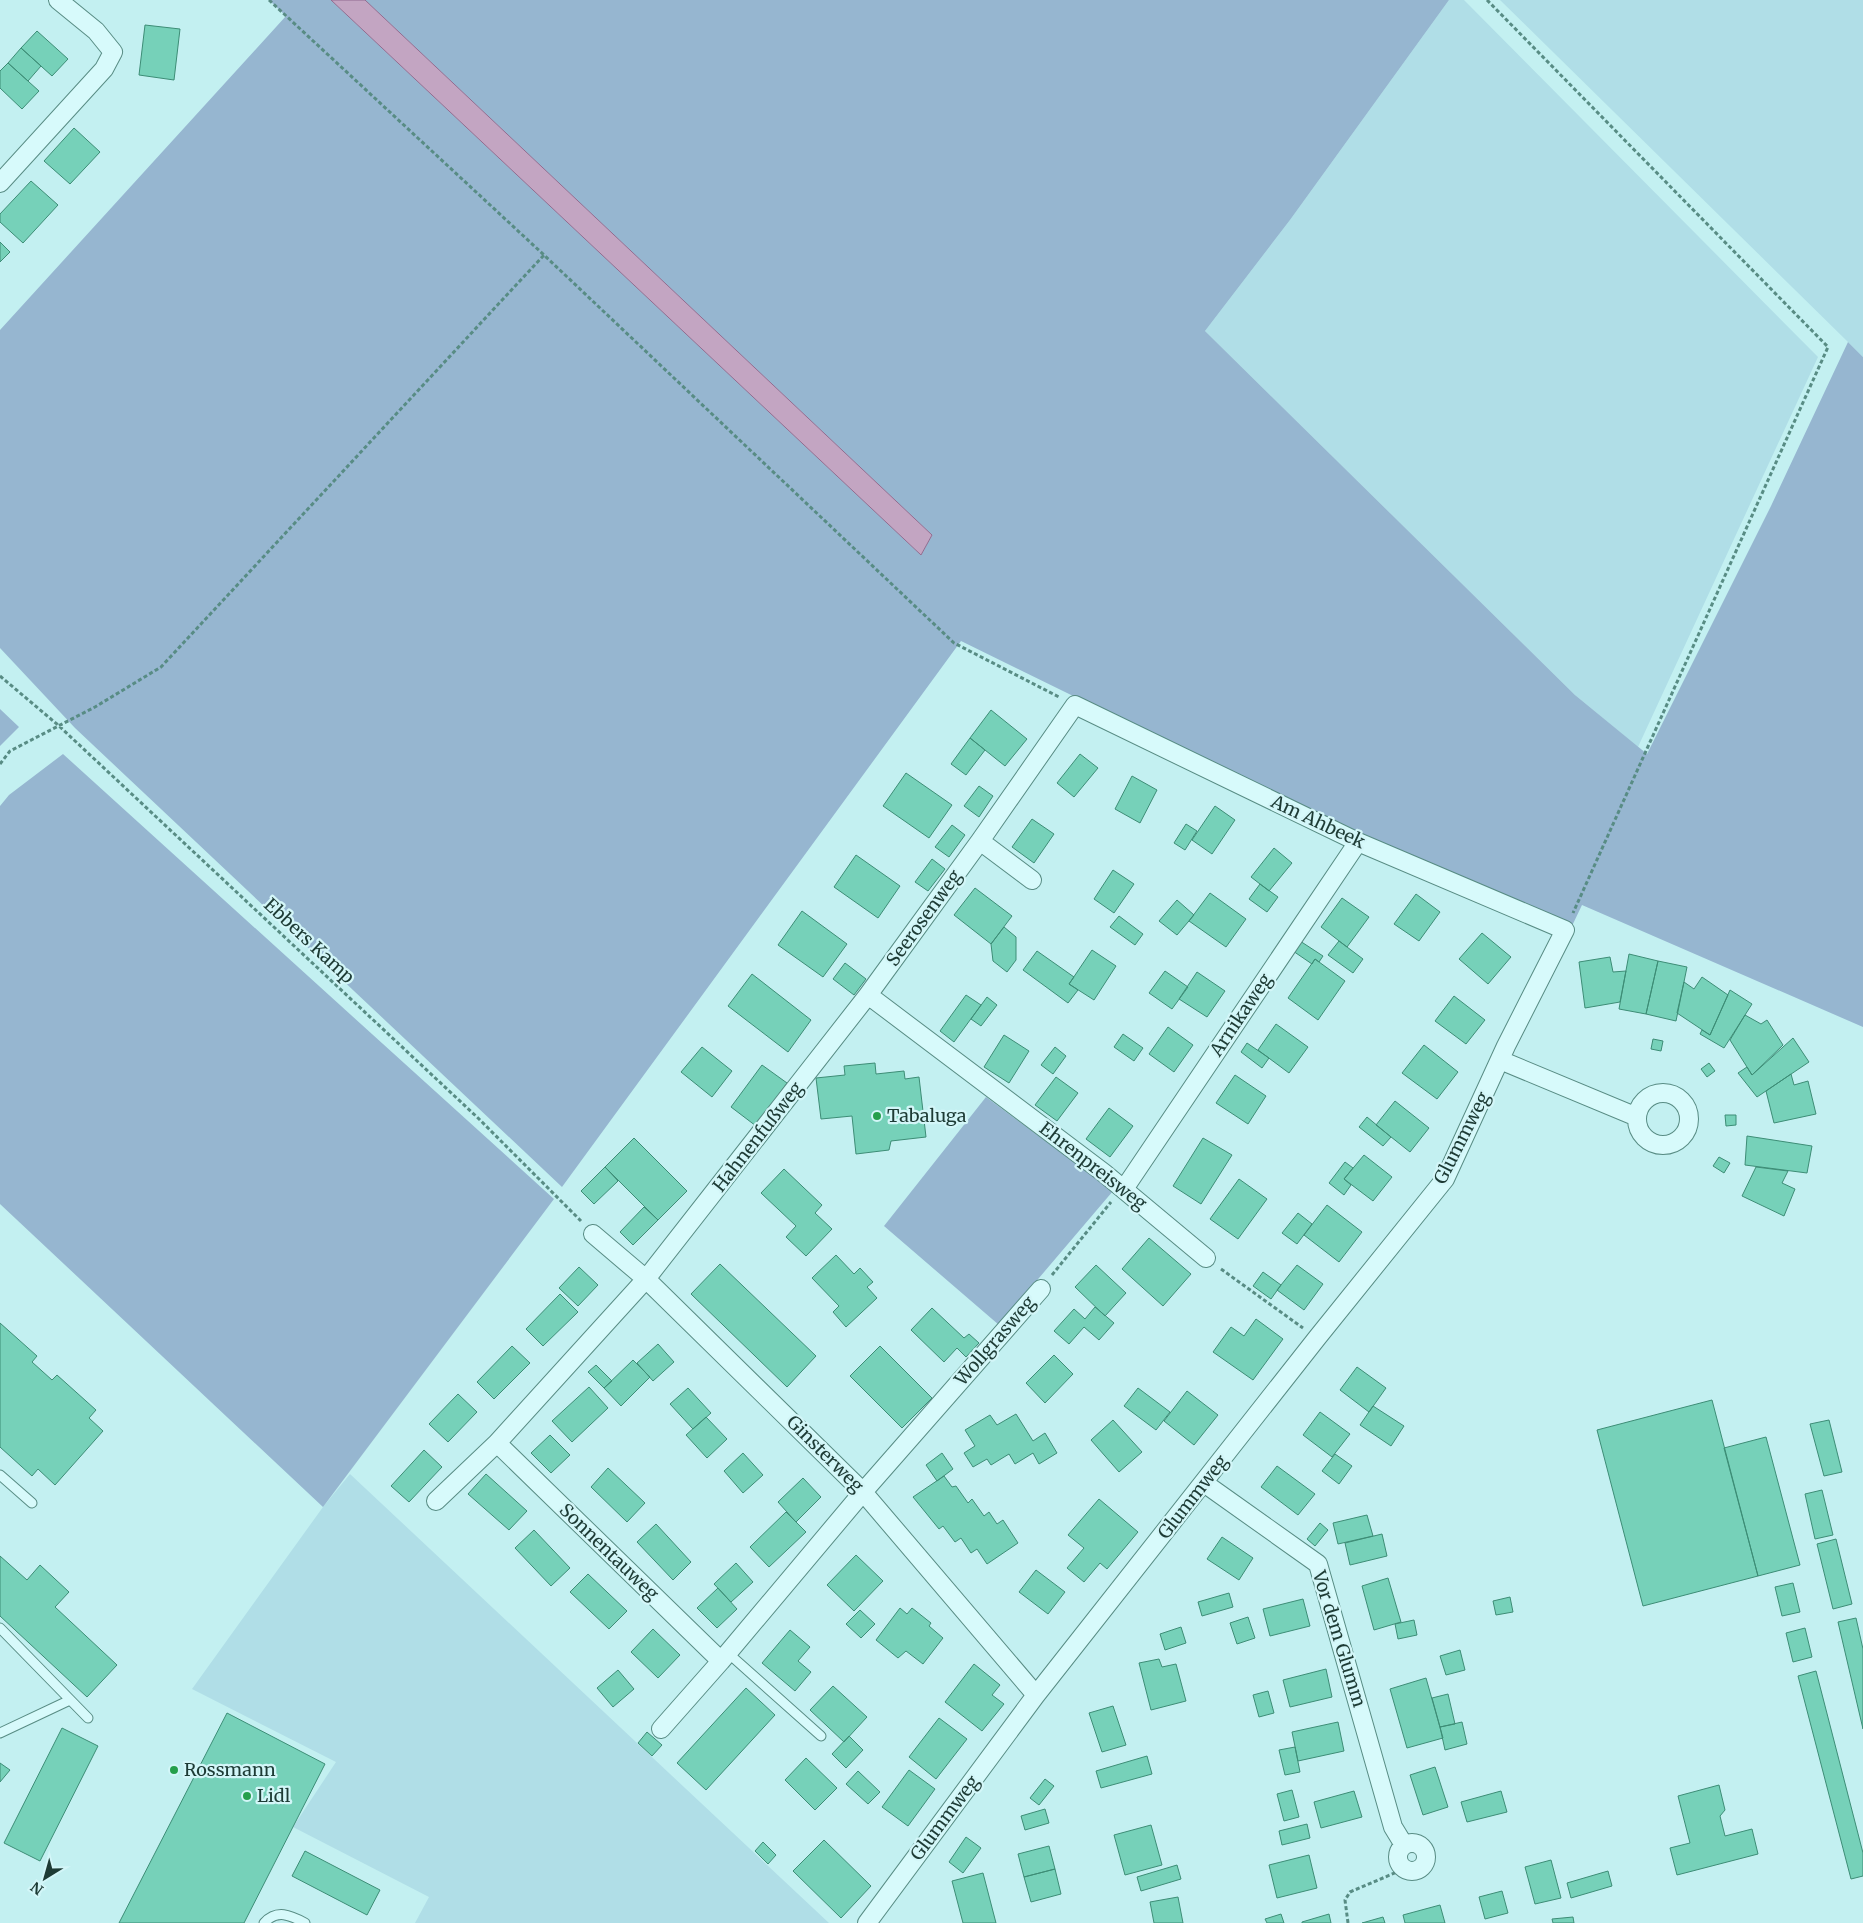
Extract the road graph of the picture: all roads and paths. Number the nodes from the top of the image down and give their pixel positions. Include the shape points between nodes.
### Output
1 (58, 0) edge
2 (269, 0) edge
3 (1487, 0) edge
4 (0, 183) edge
5 (544, 255) junction
6 (0, 676) edge
7 (1075, 705) junction
8 (58, 725) junction
9 (0, 764) edge
10 (980, 841) junction
11 (1358, 842) junction
12 (1032, 880) dead end
13 (1565, 930) junction
14 (868, 995) junction
15 (1500, 1060) junction
16 (1637, 1116) dead end
17 (1124, 1188) junction
18 (593, 1234) joint
19 (1206, 1258) joint
20 (646, 1279) junction
21 (1041, 1289) joint
22 (1317, 1338) junction
23 (497, 1443) junction
24 (0, 1475) edge
25 (1204, 1483) junction
26 (863, 1492) junction
27 (436, 1501) dead end
28 (32, 1503) dead end
29 (0, 1628) edge
30 (724, 1657) junction
31 (1036, 1694) junction
32 (70, 1700) junction
33 (88, 1718) dead end
34 (661, 1729) dead end
35 (0, 1733) edge
36 (821, 1736) dead end
37 (1404, 1845) junction
38 (1404, 1869) junction
39 (264, 1923) edge
40 (305, 1923) edge
41 (867, 1923) edge
42 (1348, 1923) edge

1 - 4 street via 96,31 113,52 104,69
2 - 5 path
3 - 13 path via 1828,347
5 - 7 path via 954,644
5 - 8 path via 161,667
6 - 8 path, Ebbers Kamp
7 - 10 street, Seerosenweg
7 - 11 street, Am Ahbeek
8 - 9 path via 10,751
8 - 18 path, Ebbers Kamp via 478,1118
10 - 12 street
10 - 14 street, Seerosenweg
11 - 13 street, Am Ahbeek
11 - 17 street, Arnikaweg
13 - 15 street, Glummweg
14 - 17 street, Ehrenpreisweg
14 - 20 street, Hahnenfußweg
15 - 16 street
15 - 22 street, Glummweg via 1445,1179
17 - 19 street, Ehrenpreisweg
17 - 21 path, Wollgrasweg
18 - 20 street, Ginsterweg
19 - 22 path
20 - 23 street
20 - 26 street, Ginsterweg
21 - 26 street, Wollgrasweg
22 - 25 street, Glummweg
23 - 27 street
23 - 30 street, Sonnentauweg
24 - 28 lane
25 - 31 street, Glummweg
25 - 37 street, Vor dem Glumm via 1318,1564 1393,1827
26 - 30 street
26 - 31 street, Ginsterweg
29 - 32 lane
30 - 34 street
30 - 36 lane
31 - 41 street, Glummweg
32 - 33 lane
32 - 35 lane
37 - 38 street via 1398,1857
37 - 38 street via 1418,1844 1427,1856 1421,1869 1413,1872
38 - 42 path via 1350,1892 1344,1911
39 - 40 lane via 279,1914 290,1915

